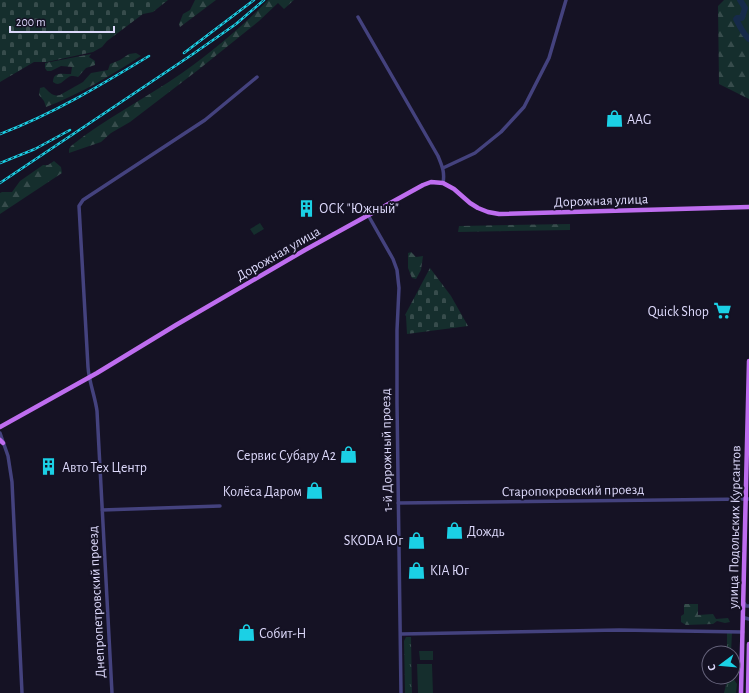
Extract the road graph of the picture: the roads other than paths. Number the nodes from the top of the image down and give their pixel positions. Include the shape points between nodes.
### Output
1 (566, 0) edge
2 (358, 17) dead end
3 (257, 77) dead end
4 (443, 168) junction
5 (443, 183) junction
6 (749, 207) edge
7 (368, 215) junction
8 (749, 361) edge
9 (89, 378) junction
10 (0, 427) edge
11 (0, 433) edge
12 (2, 441) edge
13 (747, 499) edge
14 (398, 504) junction
15 (220, 506) dead end
16 (102, 510) junction
17 (744, 603) junction
18 (749, 606) edge
19 (749, 619) edge
20 (743, 620) junction
21 (743, 632) junction
22 (401, 634) junction
23 (749, 644) edge
24 (22, 693) edge
25 (112, 693) edge
26 (401, 693) edge
27 (741, 693) edge
28 (748, 693) edge

1 - 4 street via 550,58 524,107 501,132 475,153
2 - 4 street
3 - 9 street, Днепропетровский проезд via 205,120 83,200 79,206
4 - 5 street
5 - 6 main road, Дорожная улица via 454,188 478,208 499,214
5 - 7 main road, Дорожная улица via 431,182
7 - 9 main road, Дорожная улица
7 - 14 street, 1-й Дорожный проезд via 393,259 399,280
8 - 13 main road, улица Подольских Курсантов
9 - 10 main road, Дорожная улица
9 - 16 street, Днепропетровский проезд via 97,411
11 - 12 street
12 - 24 street via 11,468
13 - 14 street, Старопокровский проезд
13 - 17 main road, улица Подольских Курсантов
14 - 22 street, 1-й Дорожный проезд
15 - 16 street
16 - 25 street, Днепропетровский проезд
17 - 18 street
17 - 20 main road, улица Подольских Курсантов
19 - 20 street
20 - 21 main road, улица Подольских Курсантов
21 - 22 street via 619,630
21 - 27 main road, улица Подольских Курсантов
22 - 26 street, 1-й Дорожный проезд
23 - 28 main road

